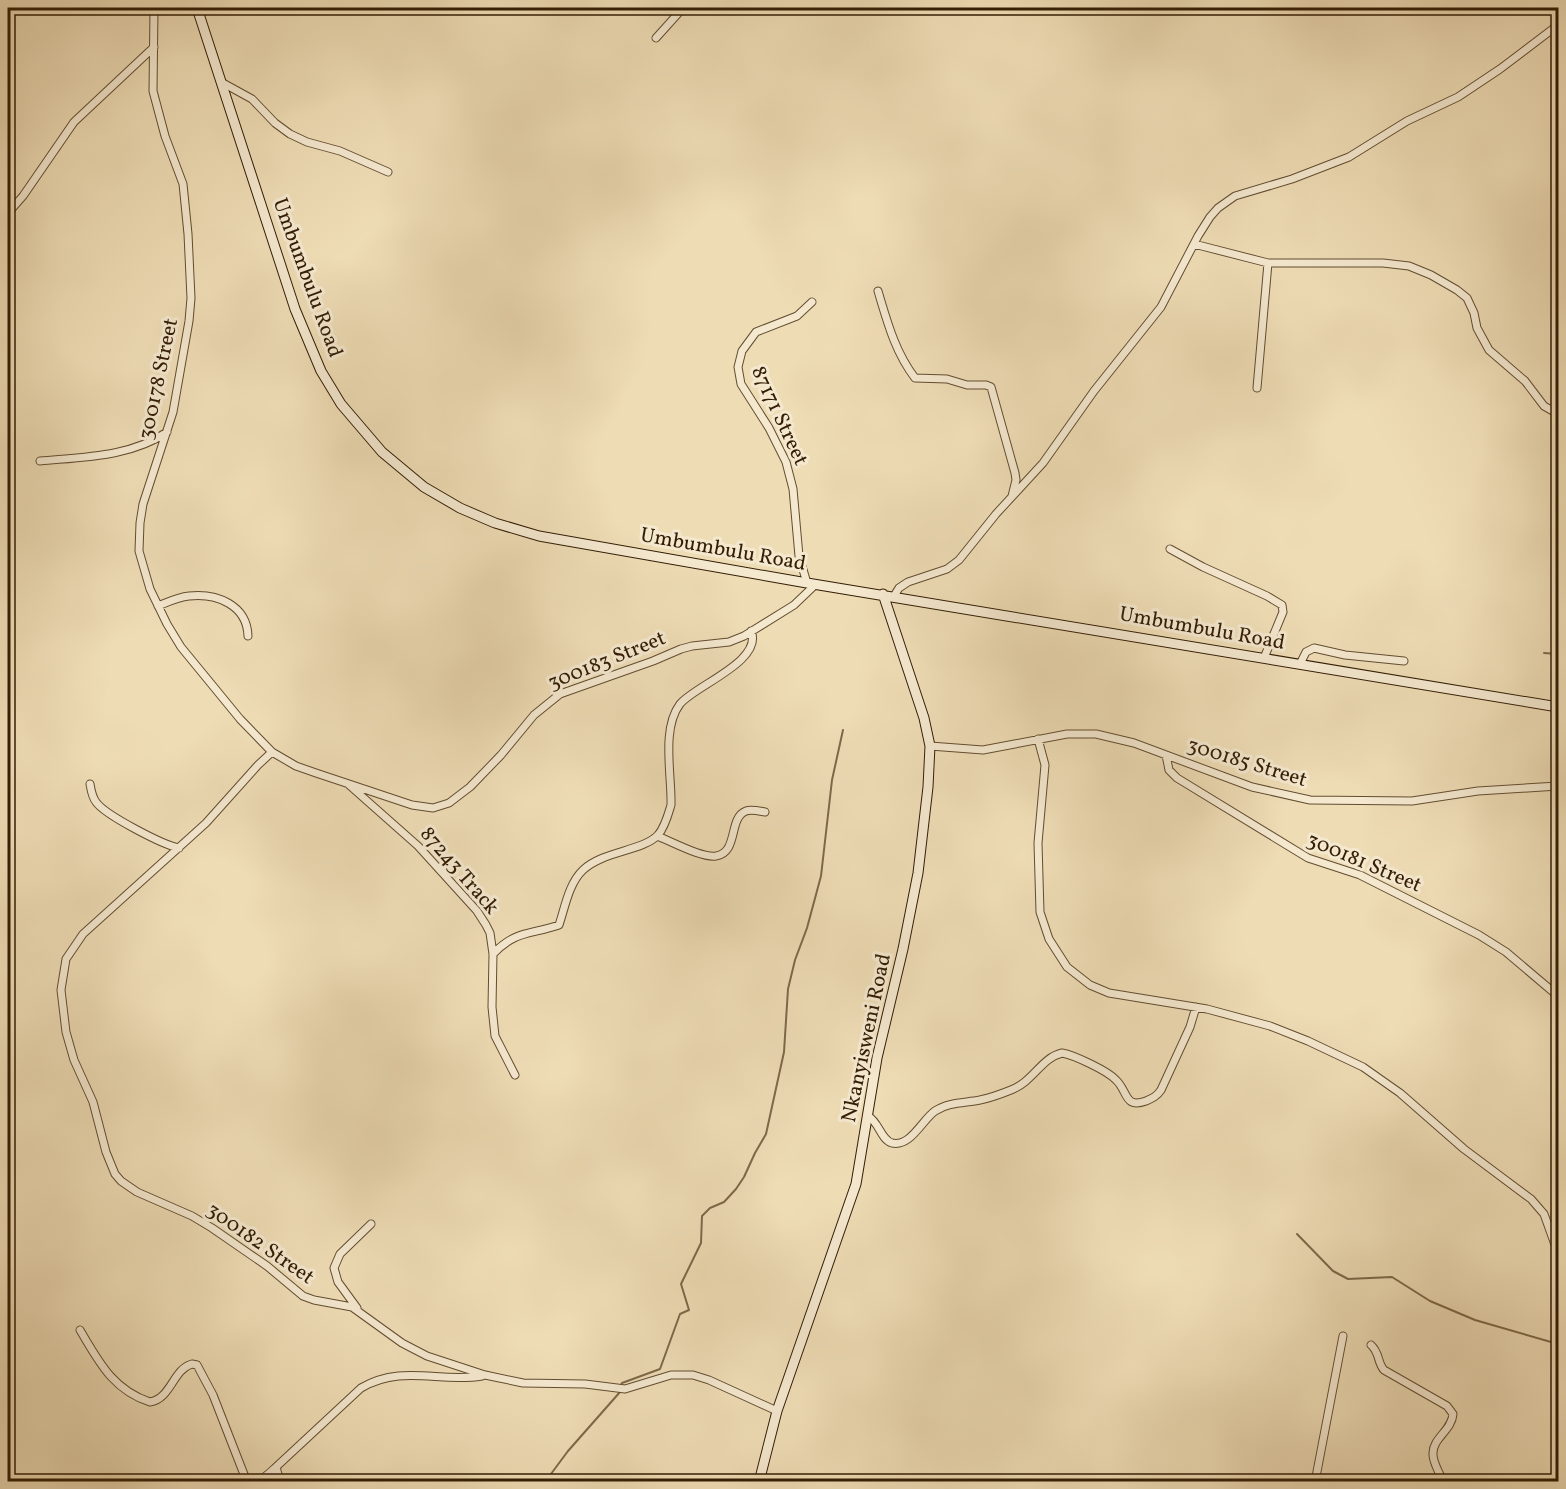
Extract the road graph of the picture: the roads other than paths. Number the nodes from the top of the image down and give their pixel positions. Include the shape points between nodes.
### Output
1 (154, 8) edge
2 (197, 8) edge
3 (683, 8) edge
4 (1558, 25) edge
5 (656, 38) dead end
6 (154, 47) junction
7 (221, 82) junction
8 (388, 172) dead end
9 (8, 213) edge
10 (1194, 244) junction
11 (1268, 263) junction
12 (878, 291) dead end
13 (812, 302) dead end
14 (1257, 388) dead end
15 (1558, 414) edge
16 (168, 431) junction
17 (40, 461) dead end
18 (1011, 498) junction
19 (1170, 549) dead end
20 (812, 584) junction
21 (883, 594) junction
22 (894, 596) junction
23 (158, 606) junction
24 (751, 631) junction
25 (248, 636) dead end
26 (1264, 658) junction
27 (1404, 661) dead end
28 (1300, 664) junction
29 (1558, 707) edge
30 (1038, 739) junction
31 (930, 746) junction
32 (272, 752) junction
33 (1166, 755) junction
34 (346, 783) junction
35 (90, 784) dead end
36 (1558, 786) edge
37 (765, 812) dead end
38 (657, 836) junction
39 (178, 848) junction
40 (493, 954) junction
41 (1558, 996) edge
42 (1196, 1007) junction
43 (515, 1075) dead end
44 (868, 1116) junction
45 (371, 1224) dead end
46 (1558, 1253) edge
47 (359, 1311) junction
48 (80, 1330) dead end
49 (1342, 1336) dead end
50 (1371, 1345) dead end
51 (485, 1375) junction
52 (777, 1411) junction
53 (276, 1467) junction
54 (280, 1482) edge
55 (759, 1482) edge
56 (1315, 1482) edge
57 (1443, 1482) edge

1 - 6 street, 300178 Street
2 - 7 main road, Umbumbulu Road
3 - 5 street
4 - 10 street via 1467,91 1349,157 1230,199 1209,217
6 - 9 street via 74,122
6 - 16 street, 300178 Street via 152,80 156,108 183,184 191,298
7 - 8 street via 252,99 290,134
7 - 20 main road, Umbumbulu Road via 312,354 341,404 393,462 452,504 521,531
10 - 11 street
10 - 18 street via 1161,307
11 - 14 street
11 - 15 street via 1383,263 1409,266 1446,282 1467,298 1489,351 1525,381 1544,406
12 - 18 street via 892,337 915,378 991,387 1015,474
13 - 20 street, 87171 Street via 797,316 756,332 742,351 738,367 741,384 786,462 793,489 799,556
16 - 17 street via 145,444 112,453
16 - 23 street, 300178 Street via 146,492 140,523 141,561
18 - 22 street via 953,565 908,582
19 - 26 street via 1282,605 1283,612
20 - 21 main road, Umbumbulu Road
20 - 24 street via 794,605
21 - 22 main road, Umbumbulu Road
21 - 31 main road, Nkanyisweni Road
22 - 26 main road, Umbumbulu Road
23 - 25 street via 188,596 216,599 242,613
23 - 32 street, 300178 Street via 197,667
24 - 34 street, 300183 Street via 729,642 681,649 560,694 534,715 470,787 449,802 433,808 412,805
24 - 38 street via 751,645 738,663 691,695 675,713 670,739 671,805
26 - 28 main road, Umbumbulu Road
27 - 28 street via 1314,648 1306,652
28 - 29 main road, Umbumbulu Road
30 - 31 street, 300185 Street via 983,750
30 - 33 street, 300185 Street via 1096,734
30 - 42 street via 1045,765 1038,843 1040,912 1058,956 1076,976 1109,993
31 - 44 main road, Nkanyisweni Road via 918,873
32 - 34 street, 300183 Street via 296,766
32 - 39 street, 300182 Street
33 - 36 street, 300185 Street via 1260,789 1310,800 1412,801 1478,791
33 - 41 street, 300181 Street via 1169,770 1177,778 1289,848 1360,875 1479,935 1513,957
34 - 40 street, 87243 Track via 418,846 477,911 490,933
35 - 39 street via 95,801 103,809
37 - 38 street via 744,812 730,845 716,856
38 - 40 street via 603,856 582,870 574,881 559,925 514,936
39 - 47 street, 300182 Street via 83,934 66,959 62,974 66,1032 93,1102 112,1168 128,1187 212,1228 303,1296
40 - 43 street, 87243 Track via 495,1036
42 - 44 street via 1161,1090 1141,1103 1128,1099 1110,1075 1062,1053 1048,1059 1027,1082 1011,1090 935,1111 899,1143 887,1140
42 - 46 street via 1270,1026 1340,1055 1384,1081 1531,1199 1544,1214
44 - 52 main road, Nkanyisweni Road via 852,1200
45 - 47 street via 340,1254 334,1268 338,1282
47 - 51 street, 300182 Street via 411,1348
48 - 53 street via 105,1373 131,1394 150,1402 160,1398 184,1367 197,1365 213,1395 244,1477 258,1481
49 - 56 street
50 - 57 street via 1377,1350 1384,1370 1447,1406 1453,1414 1451,1424 1433,1450
51 - 52 street, 300182 Street via 523,1383 625,1389 671,1375 693,1375
51 - 53 street via 397,1376 373,1381
52 - 55 main road, Nkanyisweni Road
53 - 54 street

